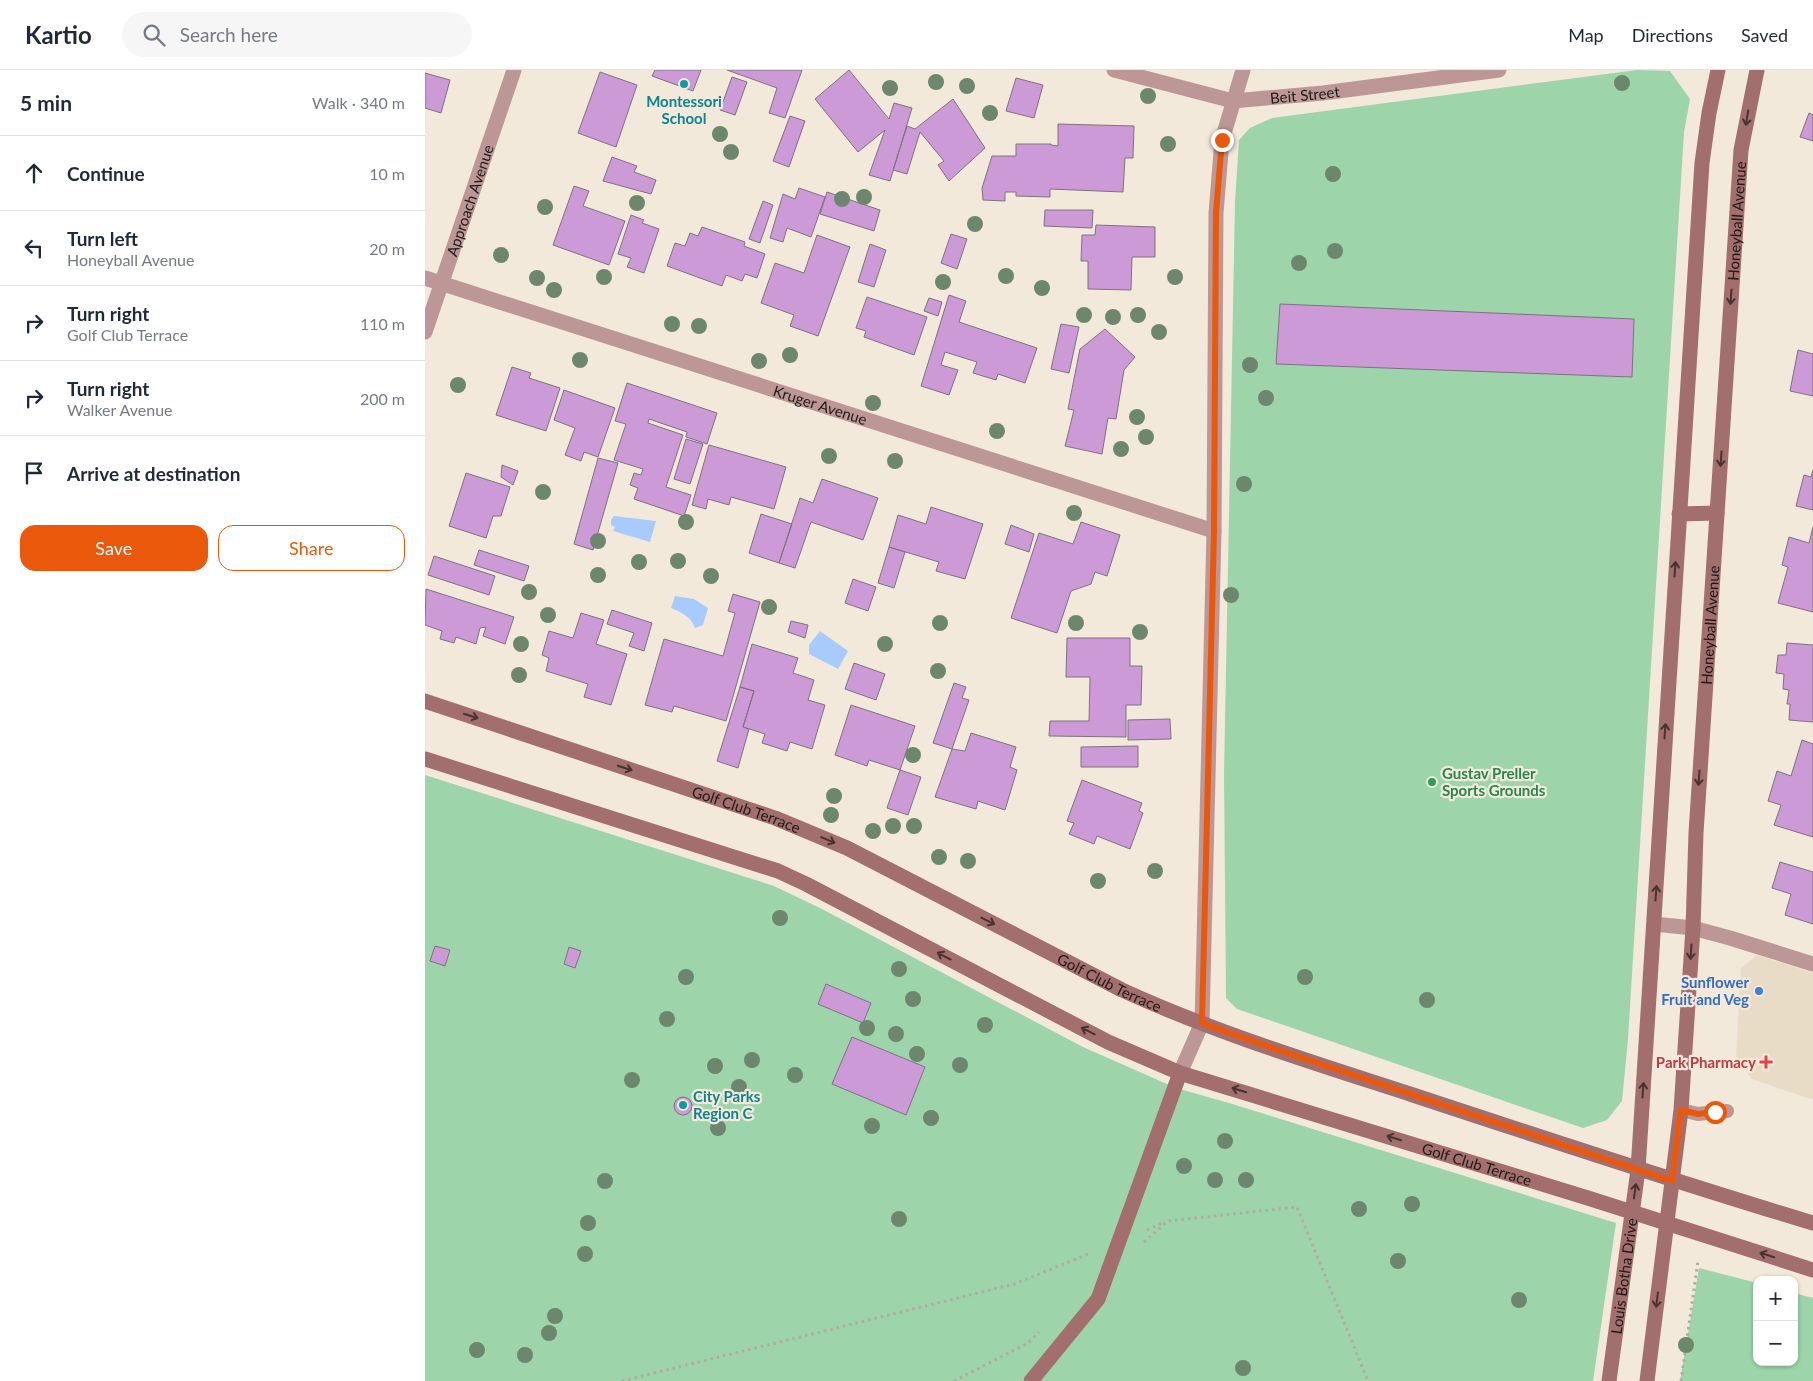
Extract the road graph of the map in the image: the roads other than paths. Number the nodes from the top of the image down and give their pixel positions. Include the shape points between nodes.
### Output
1 (514, 70) edge
2 (1114, 70) edge
3 (1243, 70) edge
4 (1499, 70) edge
5 (1719, 70) edge
6 (1757, 70) edge
7 (1233, 101) junction
8 (425, 278) edge
9 (440, 283) junction
10 (425, 332) edge
11 (1679, 514) junction
12 (1717, 514) junction
13 (1214, 531) junction
14 (425, 701) edge
15 (425, 759) edge
16 (1654, 924) junction
17 (1693, 928) junction
18 (1813, 964) edge
19 (1202, 1023) junction
20 (1180, 1073) junction
21 (1681, 1110) junction
22 (1727, 1111) dead end
23 (1638, 1170) junction
24 (1672, 1181) junction
25 (1632, 1212) junction
26 (1667, 1223) junction
27 (1813, 1223) edge
28 (1813, 1270) edge
29 (1031, 1381) edge
30 (1609, 1381) edge
31 (1647, 1381) edge

1 - 9 street, Approach Avenue
2 - 7 street, Beit Street
3 - 7 street
4 - 7 street, Beit Street
5 - 11 street via 1702,163
6 -> 12 street, Honeyball Avenue via 1741,150
7 - 13 street via 1222,140 1216,213
8 - 9 street, Kruger Avenue
9 - 10 street, Approach Avenue
9 - 13 street, Kruger Avenue
11 - 12 street
16 -> 11 street
12 -> 17 street, Honeyball Avenue via 1696,833
13 - 19 street
14 -> 19 street, Golf Club Terrace via 775,818 847,848 1122,990
20 -> 15 street, Golf Club Terrace via 1108,1042 778,871
16 - 17 street
23 -> 16 street
17 - 18 street
17 -> 21 street, Honeyball Avenue
19 - 20 street
19 - 23 street, Golf Club Terrace
25 -> 20 street, Golf Club Terrace
20 - 29 street via 1098,1299
21 - 22 lane via 1698,1114
21 - 24 street, Honeyball Avenue
23 - 24 street, Golf Club Terrace
25 -> 23 street, Louis Botha Drive
24 - 26 street
24 - 27 street, Golf Club Terrace
25 - 26 street, Golf Club Terrace
25 - 30 street, Louis Botha Drive
28 -> 26 street, Golf Club Terrace
26 -> 31 street

